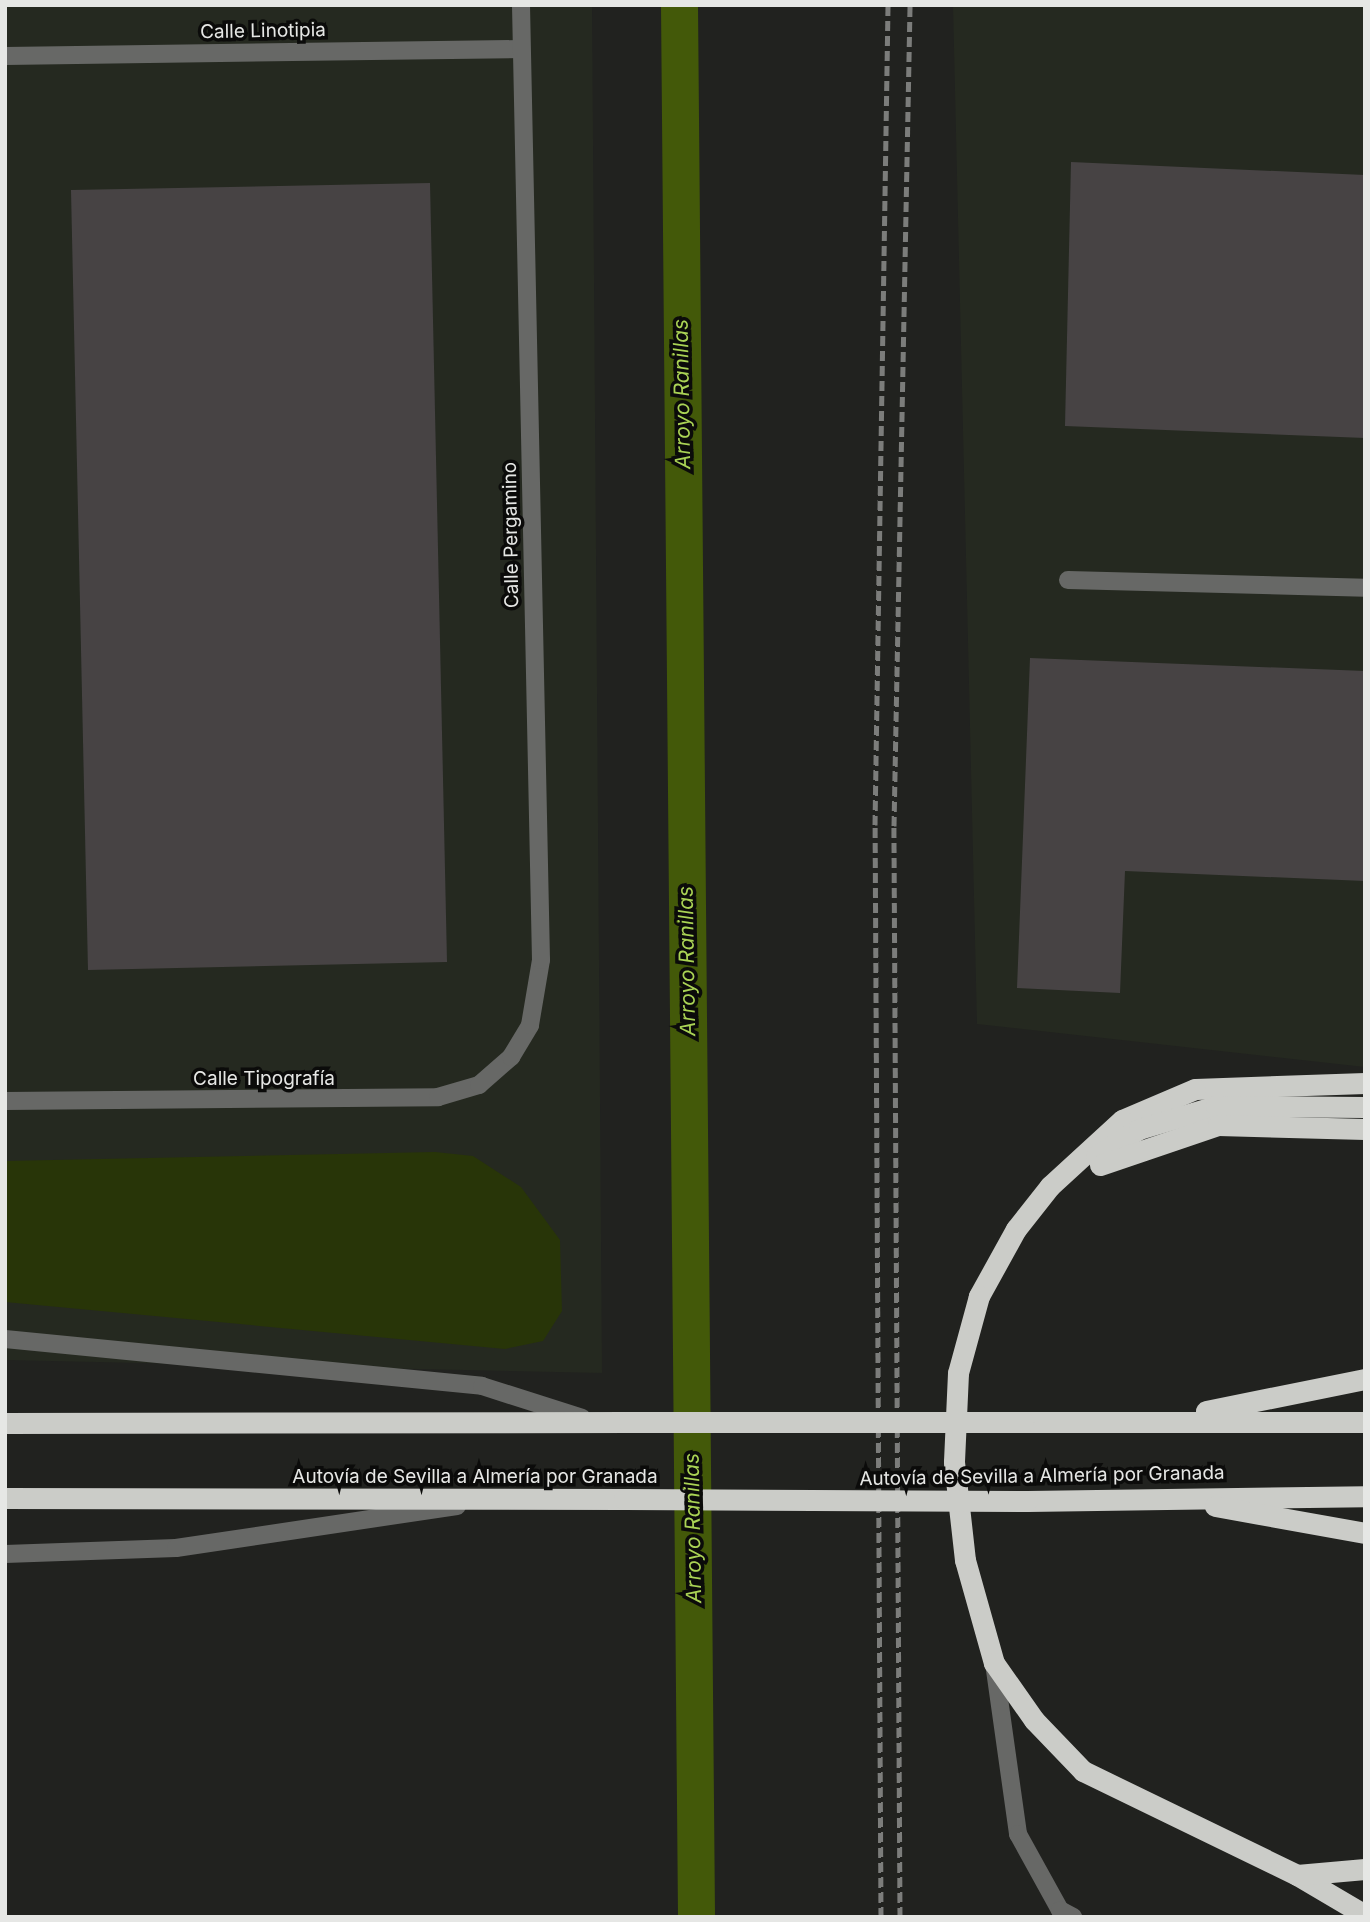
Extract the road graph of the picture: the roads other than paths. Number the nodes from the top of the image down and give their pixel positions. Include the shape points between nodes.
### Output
1 (521, 5) edge
2 (521, 49) junction
3 (5, 56) edge
4 (1068, 580) dead end
5 (1365, 588) edge
6 (511, 1057) joint
7 (1365, 1083) edge
8 (5, 1101) edge
9 (1365, 1107) edge
10 (1365, 1129) edge
11 (1050, 1186) junction
12 (5, 1339) edge
13 (1365, 1379) edge
14 (1365, 1420) edge
15 (595, 1422) junction
16 (1138, 1422) junction
17 (5, 1423) edge
18 (1365, 1496) edge
19 (1161, 1497) junction
20 (5, 1499) edge
21 (499, 1500) junction
22 (1365, 1533) edge
23 (5, 1554) edge
24 (994, 1664) junction
25 (1365, 1869) edge
26 (1297, 1875) junction
27 (1365, 1915) edge
28 (1073, 1917) edge

1 - 2 street, Calle Pergamino
2 - 3 street, Calle Linotipia
2 - 6 street, Calle Pergamino via 541,987 530,1025
4 - 5 street
6 - 8 street, Calle Tipografía via 479,1084 438,1097
7 - 11 highway via 1195,1089 1122,1120
9 - 11 highway via 1216,1107 1139,1129
10 - 11 highway via 1218,1125
11 - 24 highway via 1016,1229 979,1296 958,1373 954,1462 965,1560
12 - 15 street via 482,1387
13 - 16 highway
14 - 16 highway
15 - 16 highway, bridge
15 - 17 highway
18 - 19 highway, Autovía de Sevilla a Almería por Granada
19 - 21 highway, Autovía de Sevilla a Almería por Granada, bridge via 1027,1502
19 - 22 highway
20 - 21 highway, Autovía de Sevilla a Almería por Granada
21 - 23 street via 176,1548
24 - 26 highway via 1034,1720 1083,1771
24 - 28 street via 1018,1834 1060,1910
25 - 26 highway
26 - 27 highway

